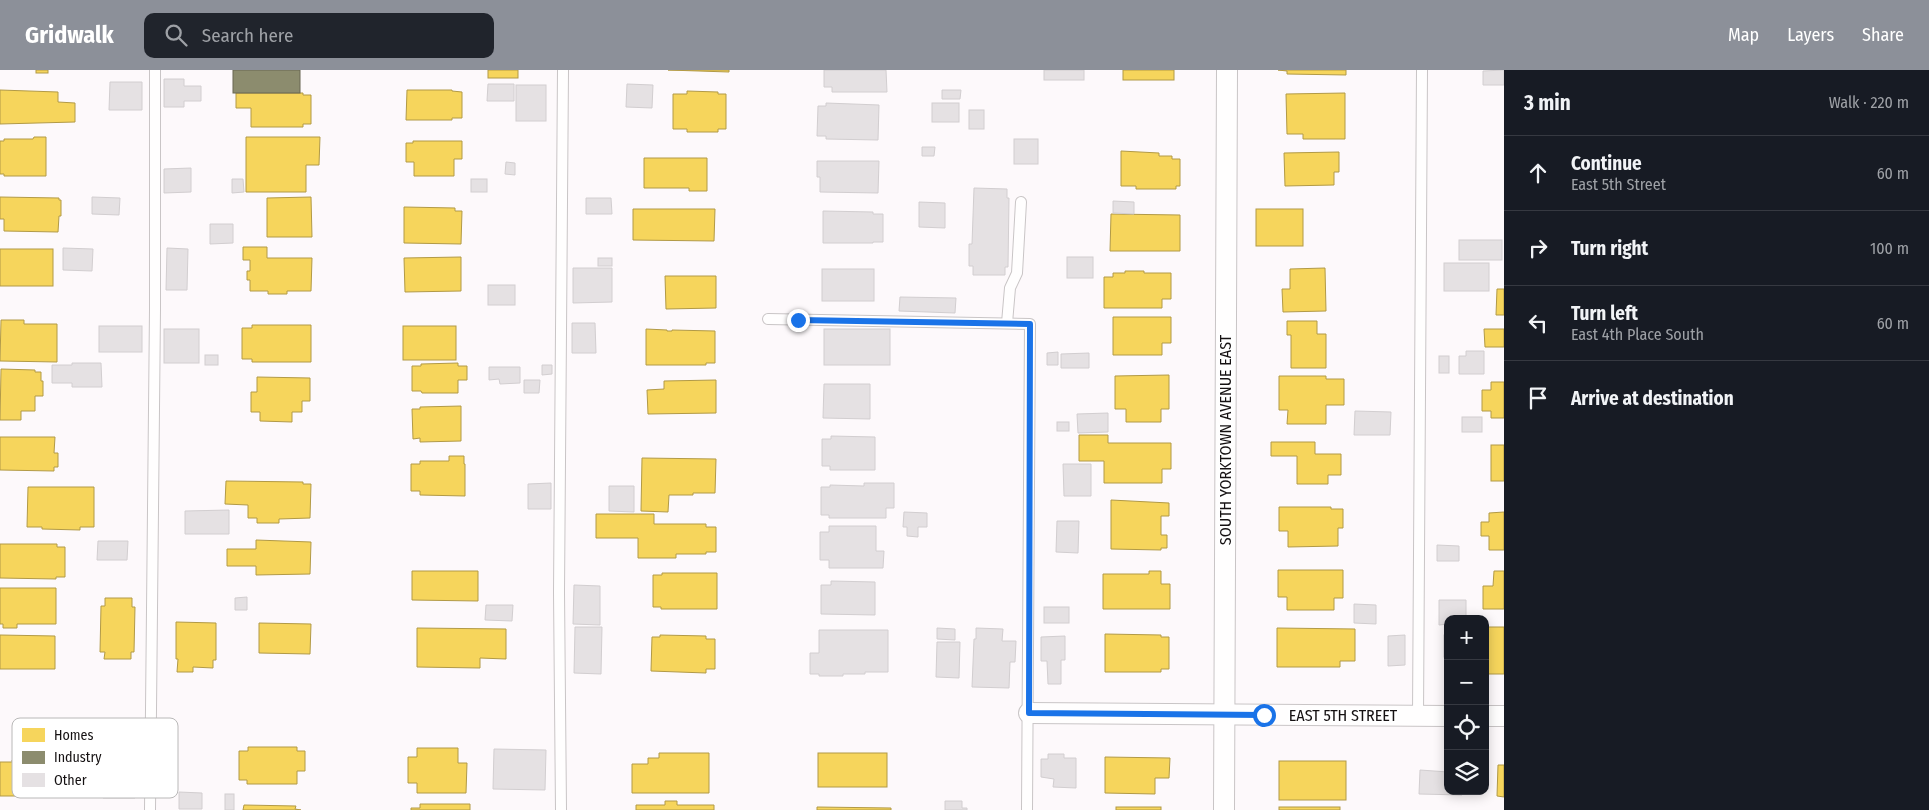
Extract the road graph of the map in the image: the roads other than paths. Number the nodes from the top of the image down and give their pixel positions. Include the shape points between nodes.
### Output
1 (155, 70) edge
2 (563, 70) edge
3 (1227, 70) edge
4 (1422, 70) edge
5 (1021, 202) dead end
6 (768, 319) dead end
7 (1007, 323) junction
8 (1029, 713) junction
9 (1224, 714) junction
10 (1418, 716) junction
11 (1444, 716) edge
12 (1489, 716) edge
13 (1504, 716) edge
14 (151, 718) edge
15 (561, 810) edge
16 (1027, 810) edge
17 (1224, 810) edge

1 - 14 lane
2 - 15 lane via 559,592
3 - 9 street, SOUTH YORKTOWN AVENUE EAST
4 - 10 lane
5 - 7 lane via 1017,273 1010,288
6 - 7 lane
7 - 8 lane via 1030,324
8 - 9 street, EAST 5TH STREET
8 - 16 lane
9 - 10 street, EAST 5TH STREET
9 - 17 street, SOUTH YORKTOWN AVENUE EAST
10 - 11 street, EAST 5TH STREET
12 - 13 street

